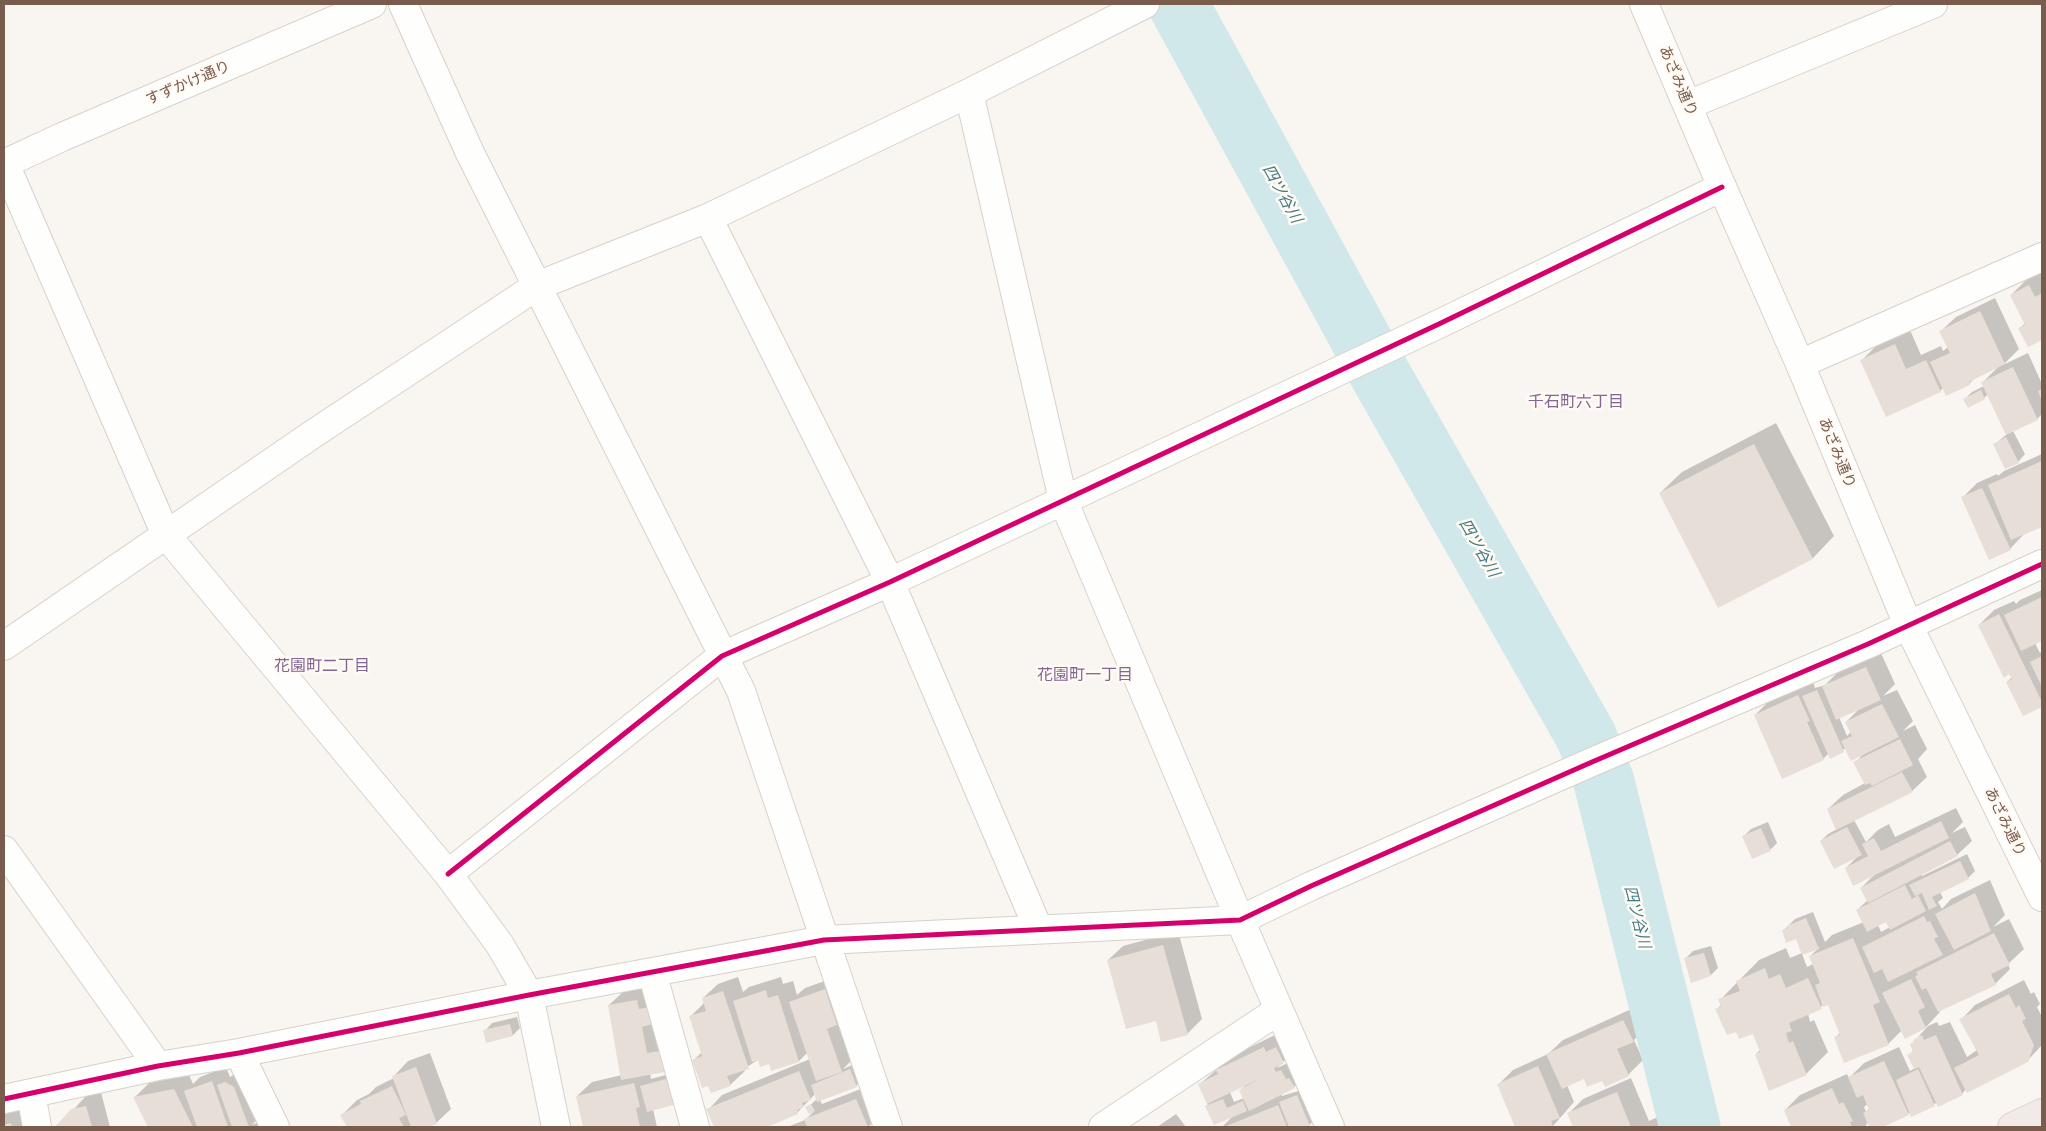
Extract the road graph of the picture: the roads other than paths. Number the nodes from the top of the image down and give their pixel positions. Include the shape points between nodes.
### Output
1 (372, 4) edge
2 (403, 4) edge
3 (1145, 4) edge
4 (1644, 4) edge
5 (1933, 4) edge
6 (969, 93) junction
7 (1688, 105) junction
8 (5, 164) edge
9 (1722, 187) junction
10 (708, 218) junction
11 (2042, 257) edge
12 (537, 286) junction
13 (1800, 364) junction
14 (1063, 500) junction
15 (166, 535) junction
16 (2042, 564) edge
17 (890, 582) junction
18 (1908, 625) junction
19 (4, 646) edge
20 (722, 656) junction
21 (4, 850) edge
22 (448, 874) junction
23 (2042, 897) edge
24 (1240, 920) junction
25 (1038, 928) junction
26 (824, 940) junction
27 (652, 972) junction
28 (529, 995) junction
29 (1279, 1010) junction
30 (239, 1052) junction
31 (158, 1066) junction
32 (31, 1093) junction
33 (4, 1099) edge
34 (2042, 1113) edge
35 (37, 1127) edge
36 (275, 1127) edge
37 (556, 1127) edge
38 (695, 1127) edge
39 (888, 1127) edge
40 (1103, 1127) edge
41 (1330, 1127) edge
42 (2012, 1127) edge

1 - 8 street, すずかけ通り
2 - 12 street via 470,153
3 - 6 street
4 - 7 street, あざみ通り
5 - 7 street
6 - 10 street
6 - 14 street
7 - 9 street, あざみ通り
8 - 15 street
9 - 13 street, あざみ通り
9 - 14 street
10 - 12 street
10 - 17 street
11 - 13 street
12 - 15 street
12 - 20 street
13 - 18 street, あざみ通り
14 - 17 street
14 - 24 street
15 - 19 street
15 - 22 street
16 - 18 street
17 - 20 street
17 - 25 street
18 - 23 street, あざみ通り
18 - 24 street via 1546,782
20 - 22 street
20 - 26 street via 740,691
21 - 31 street
22 - 28 street via 500,945
24 - 25 street
24 - 29 street
25 - 26 street
26 - 27 street
26 - 39 street
27 - 28 street
27 - 38 street
28 - 30 street
28 - 37 street
29 - 40 street
29 - 41 street
30 - 31 street
30 - 36 street
31 - 32 street
32 - 33 street
32 - 35 street
34 - 42 highway

